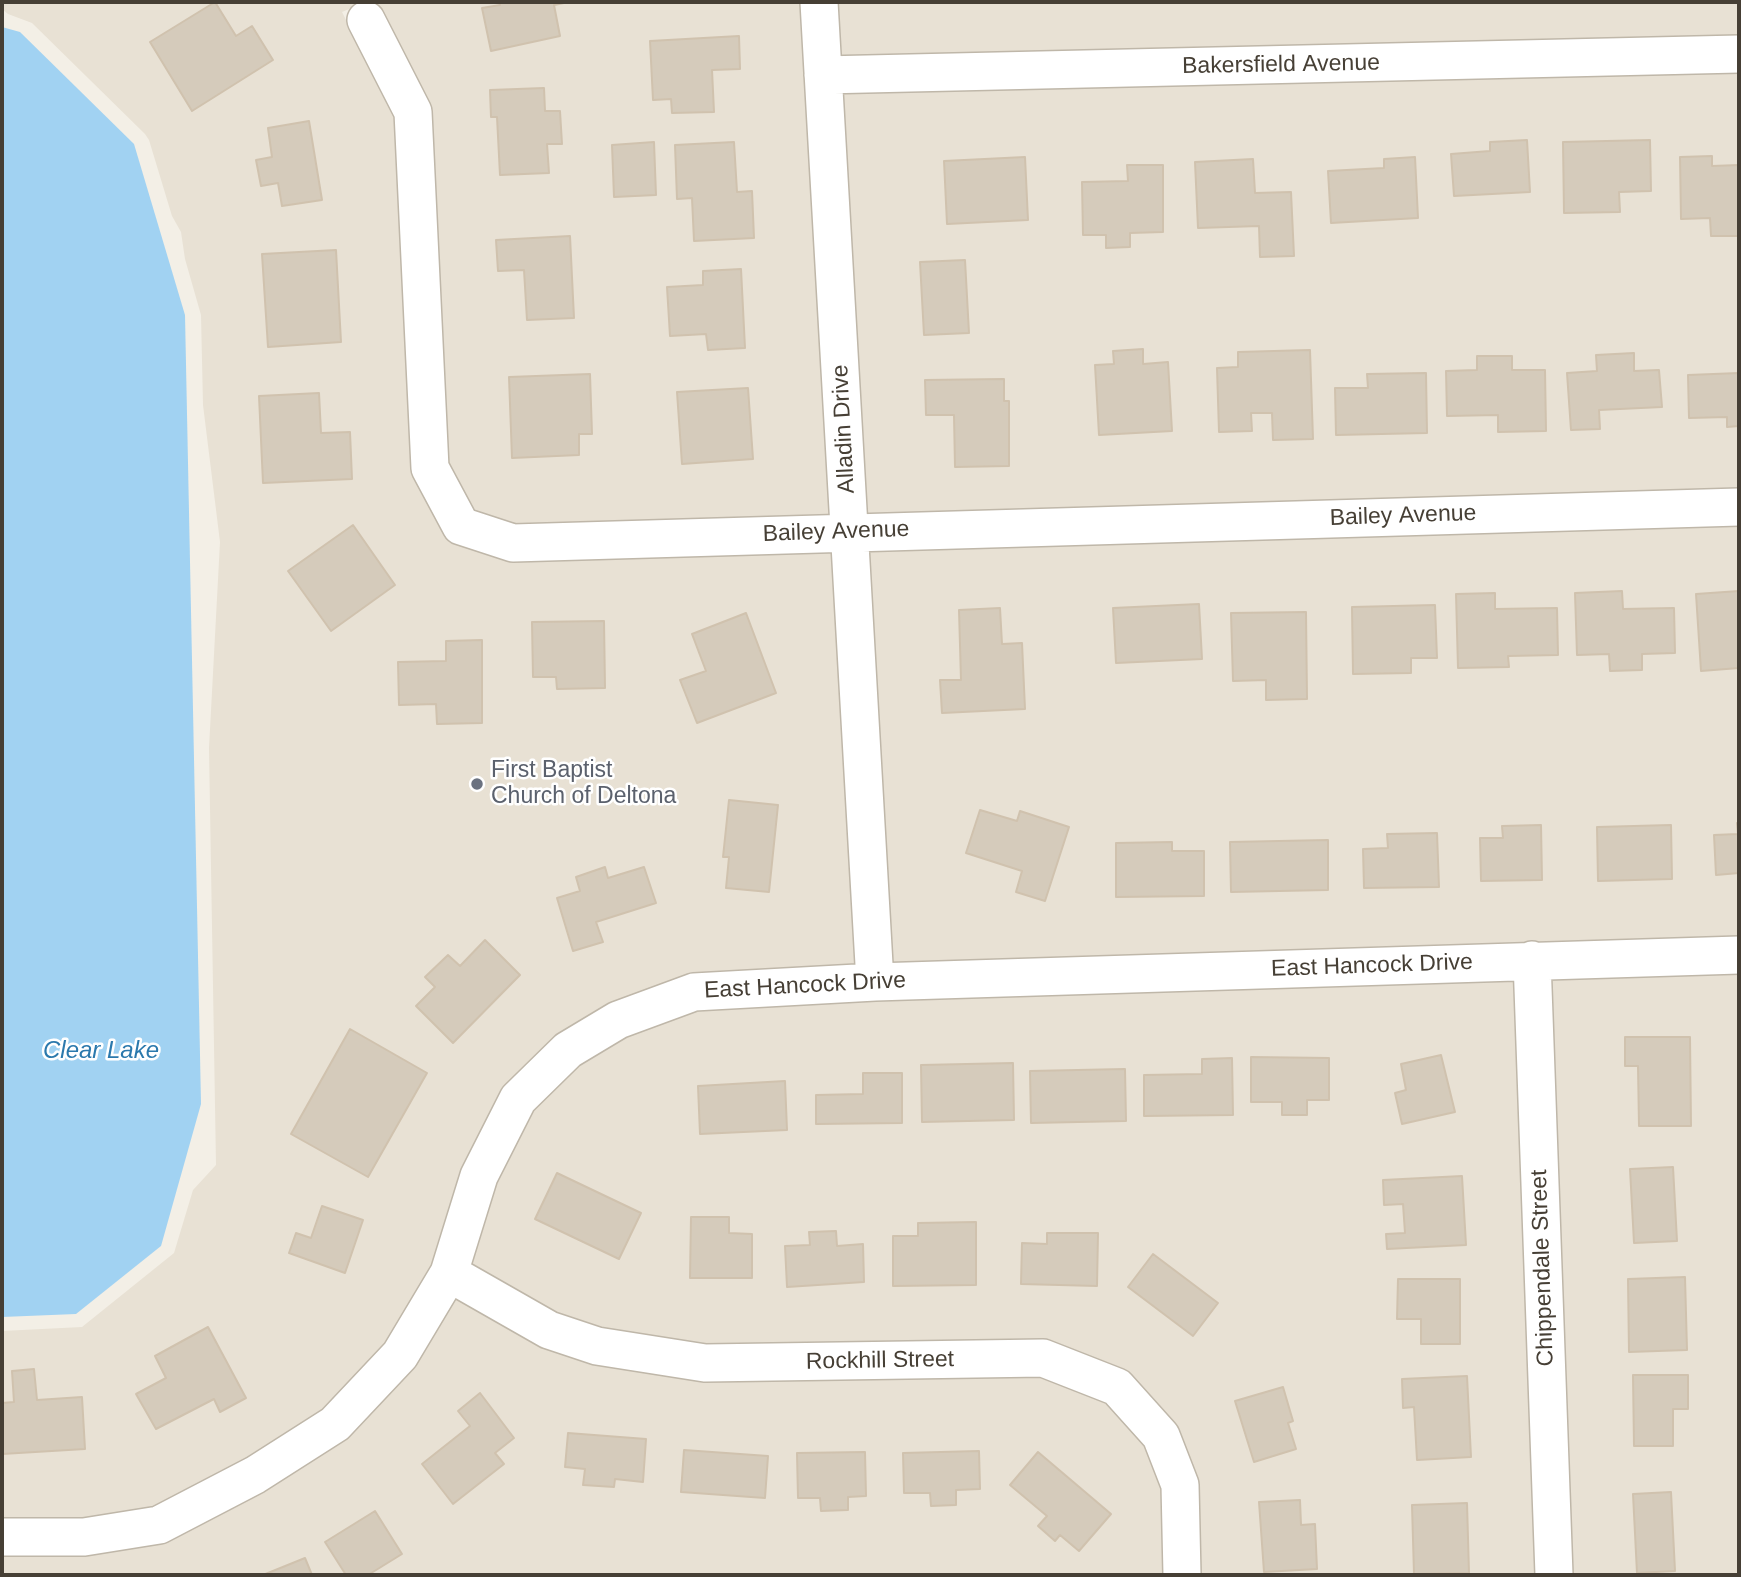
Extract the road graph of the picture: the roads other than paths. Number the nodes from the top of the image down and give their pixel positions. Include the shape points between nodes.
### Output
1 (819, 2) edge
2 (366, 20) dead end
3 (1739, 54) edge
4 (823, 75) junction
5 (1739, 507) edge
6 (849, 532) junction
7 (1739, 956) edge
8 (1532, 960) junction
9 (875, 982) junction
10 (449, 1273) junction
11 (2, 1537) edge
12 (1182, 1575) edge
13 (1554, 1575) edge

1 - 4 street, Alladin Drive
2 - 6 street, Bailey Avenue via 413,112 430,468 461,526 513,543
3 - 4 street, Bakersfield Avenue
4 - 6 street, Alladin Drive
5 - 6 street, Bailey Avenue
6 - 9 street, Alladin Drive
7 - 8 street, East Hancock Drive
8 - 9 street, East Hancock Drive
8 - 13 street, Chippendale Street
9 - 10 street, East Hancock Drive via 694,992 618,1020 568,1050 518,1098 478,1176
10 - 11 street, East Hancock Drive via 400,1355 363,1394 335,1423 255,1475 159,1525 84,1537
10 - 12 street, Rockhill Street via 549,1329 597,1346 705,1363 1043,1358 1117,1387 1161,1436 1180,1485

